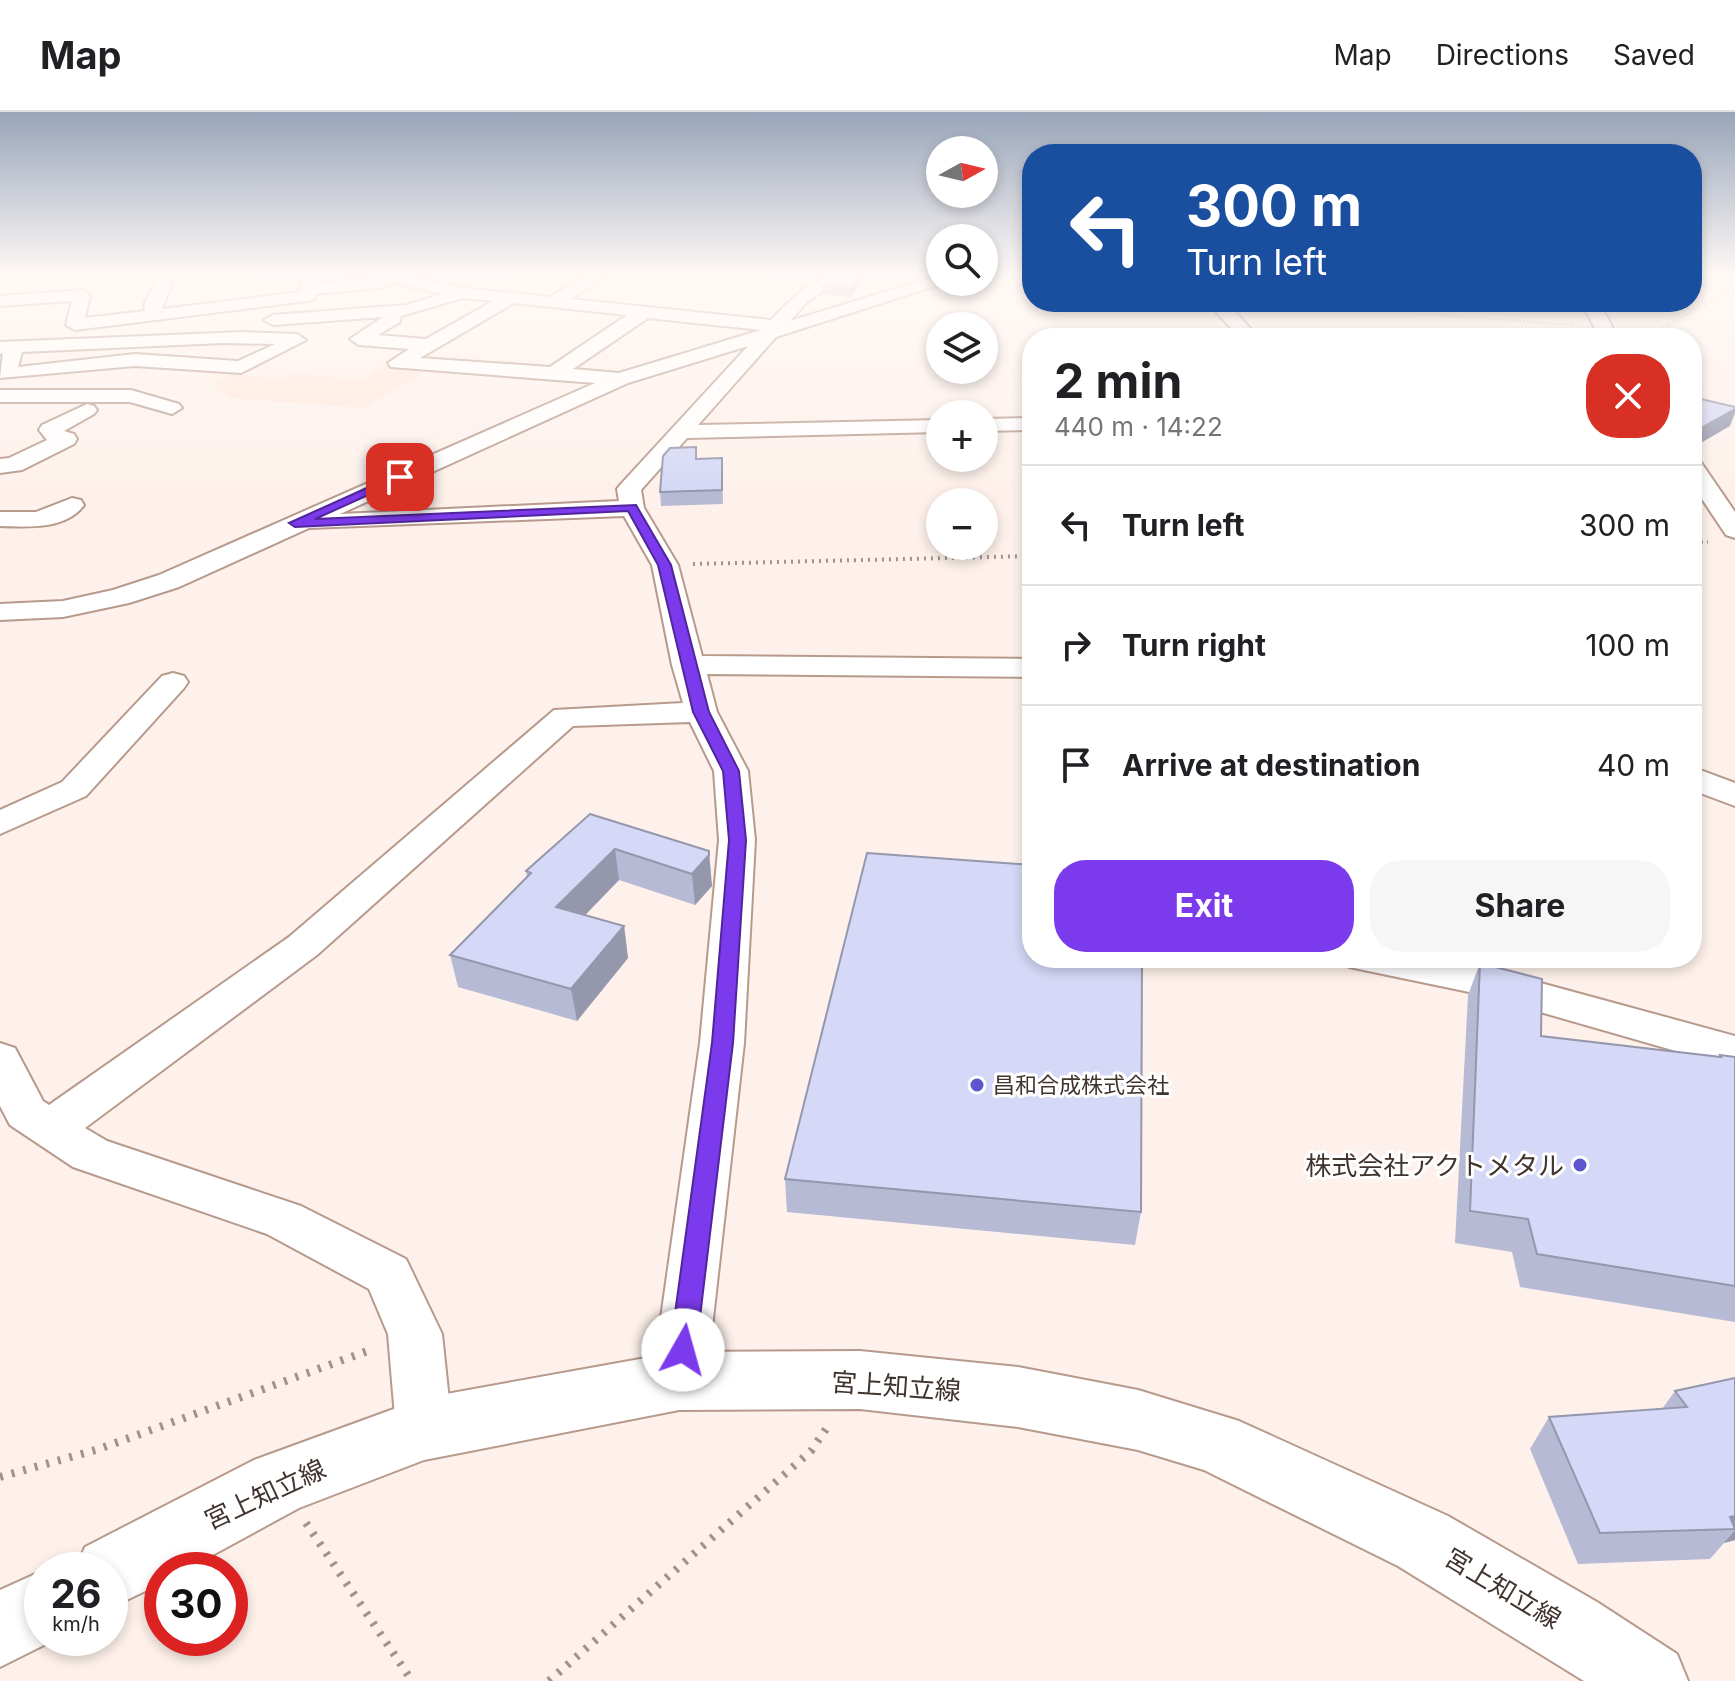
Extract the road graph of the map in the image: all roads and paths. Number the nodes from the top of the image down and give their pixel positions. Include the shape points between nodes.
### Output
1 (7, 347) edge
2 (282, 347) edge
3 (423, 347) edge
4 (592, 347) edge
5 (716, 347) edge
6 (756, 347) edge
7 (554, 373) junction
8 (621, 379) junction
9 (0, 396) edge
10 (172, 408) dead end
11 (87, 410) dead end
12 (1022, 424) edge
13 (998, 425) edge
14 (926, 426) edge
15 (679, 432) junction
16 (5, 469) edge
17 (1702, 481) edge
18 (72, 505) dead end
19 (632, 508) junction
20 (0, 519) edge
21 (295, 523) junction
22 (1735, 530) edge
23 (1022, 556) edge
24 (665, 565) junction
25 (0, 612) edge
26 (687, 665) junction
27 (1022, 668) edge
28 (173, 682) dead end
29 (701, 712) junction
30 (1702, 781) edge
31 (1735, 796) edge
32 (0, 823) edge
33 (1416, 968) edge
34 (1735, 1052) edge
35 (0, 1059) edge
36 (50, 1129) junction
37 (415, 1334) junction
38 (860, 1380) junction
39 (679, 1381) junction
40 (424, 1429) junction
41 (0, 1477) edge
42 (278, 1483) junction
43 (128, 1562) edge
44 (24, 1617) edge
45 (0, 1630) edge
46 (412, 1681) edge
47 (549, 1681) edge
48 (1650, 1681) edge

1 - 2 street via 6,374 135,360 241,367
3 - 7 street via 398,363
4 - 7 street
5 - 8 street
6 - 15 street
7 - 8 street
8 - 21 street
9 - 10 street via 131,396
11 - 16 street via 50,430 66,439
12 - 13 street
14 - 15 street
15 - 19 street via 629,489
17 - 22 street
18 - 20 street via 40,520
19 - 21 street
19 - 24 street
21 - 25 street via 169,581 119,597 63,609
23 - 24 path
24 - 26 street
26 - 27 street
26 - 29 street
28 - 32 street via 74,789
29 - 36 street via 565,717 303,946
29 - 39 street via 731,771 737,840 722,1043
30 - 31 street
33 - 34 street via 1475,979
35 - 36 street via 26,1113
36 - 37 street via 90,1154 284,1220 388,1274
37 - 40 street
37 - 41 path via 99,1449
38 - 39 main road, 宮上知立線
38 - 47 path via 811,1451
38 - 48 main road, 宮上知立線 via 1018,1397 1138,1420 1216,1443 1423,1541
39 - 40 main road, 宮上知立線
40 - 42 main road, 宮上知立線
42 - 43 main road, 宮上知立線
42 - 46 path
44 - 45 main road

